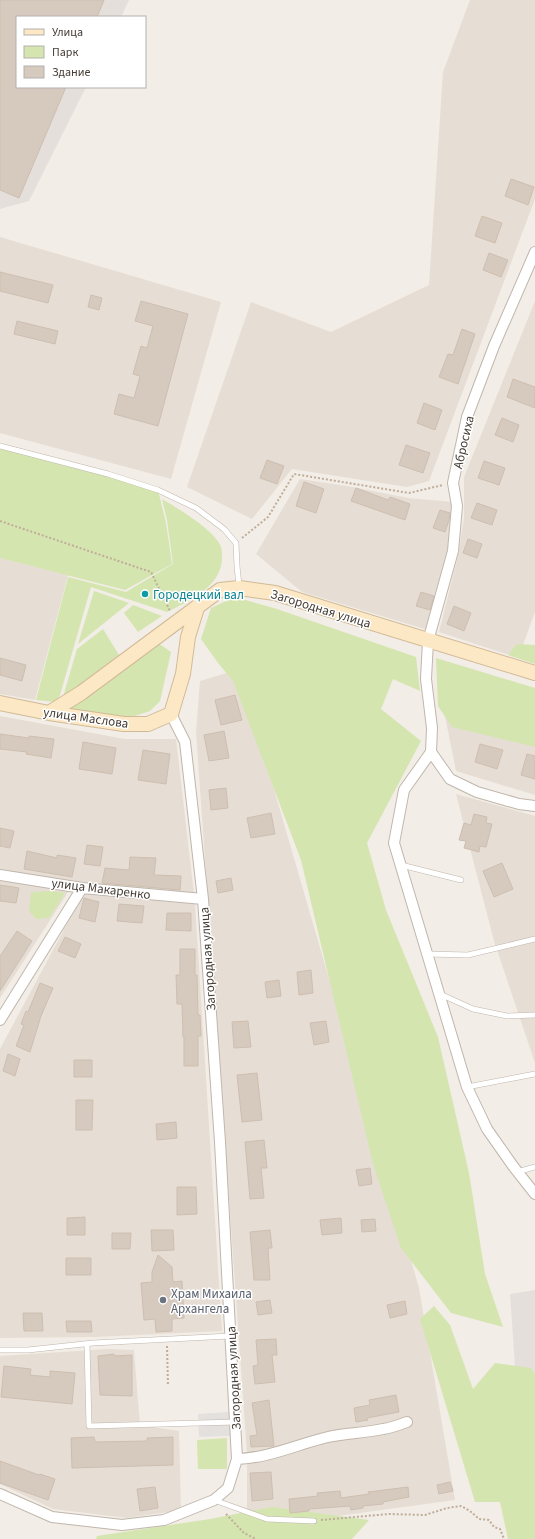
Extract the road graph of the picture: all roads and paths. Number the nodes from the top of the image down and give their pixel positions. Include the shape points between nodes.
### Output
1 (535, 252) edge
2 (0, 446) edge
3 (453, 483) junction
4 (0, 521) edge
5 (236, 543) junction
6 (239, 588) junction
7 (197, 608) junction
8 (176, 623) junction
9 (428, 641) junction
10 (535, 673) edge
11 (0, 703) edge
12 (49, 712) junction
13 (171, 714) junction
14 (430, 752) junction
15 (535, 806) edge
16 (401, 865) junction
17 (0, 875) edge
18 (461, 880) dead end
19 (82, 888) junction
20 (203, 899) junction
21 (535, 939) edge
22 (427, 954) junction
23 (439, 994) junction
24 (535, 1015) edge
25 (0, 1020) edge
26 (535, 1074) edge
27 (467, 1087) junction
28 (535, 1166) edge
29 (517, 1172) junction
30 (535, 1194) edge
31 (231, 1336) junction
32 (167, 1339) junction
33 (87, 1344) junction
34 (0, 1350) edge
35 (168, 1386) dead end
36 (236, 1422) junction
37 (406, 1422) dead end
38 (238, 1459) junction
39 (0, 1494) edge
40 (211, 1501) junction
41 (314, 1521) joint
42 (256, 1539) edge
43 (504, 1539) edge

1 - 3 street, Абросиха via 494,346 467,417
2 - 5 lane via 158,490 196,508 224,529
3 - 5 path via 409,493 294,474 268,516
3 - 9 street, Абросиха via 457,506 453,551
4 - 8 path via 151,572
5 - 6 lane
6 - 7 street, Загородная улица via 220,590
6 - 9 street, Загородная улица via 275,593
7 - 8 street, Загородная улица
7 - 13 street via 188,637 183,674
8 - 12 street, Загородная улица via 81,693
9 - 10 street, Загородная улица
9 - 14 street, Абросиха via 426,679 432,728
11 - 12 street, улица Маслова
12 - 13 street, улица Маслова via 124,724 148,724
13 - 20 street, Загородная улица via 185,742
14 - 15 street via 450,779 477,792
14 - 16 street via 404,790 394,843
16 - 18 lane
16 - 22 street
17 - 19 street, улица Макаренко
19 - 20 street, улица Макаренко
19 - 25 street
20 - 31 street, Загородная улица
21 - 22 lane via 468,955
22 - 23 street
23 - 24 lane via 473,1009 507,1016
23 - 27 street
26 - 27 lane
27 - 29 street via 486,1128
28 - 29 lane
29 - 30 street
31 - 32 lane
31 - 36 street, Загородная улица
32 - 33 lane
32 - 35 path
33 - 34 lane
33 - 36 lane via 89,1426
36 - 38 street, Загородная улица
37 - 38 street via 383,1429 344,1433 281,1451
38 - 40 street, Загородная улица via 228,1488
39 - 40 street, Загородная улица via 52,1517 122,1525 164,1520
40 - 41 lane via 266,1519
40 - 42 path via 244,1533
41 - 43 path via 389,1514 425,1515 461,1506 479,1519 489,1520 494,1528 500,1529

